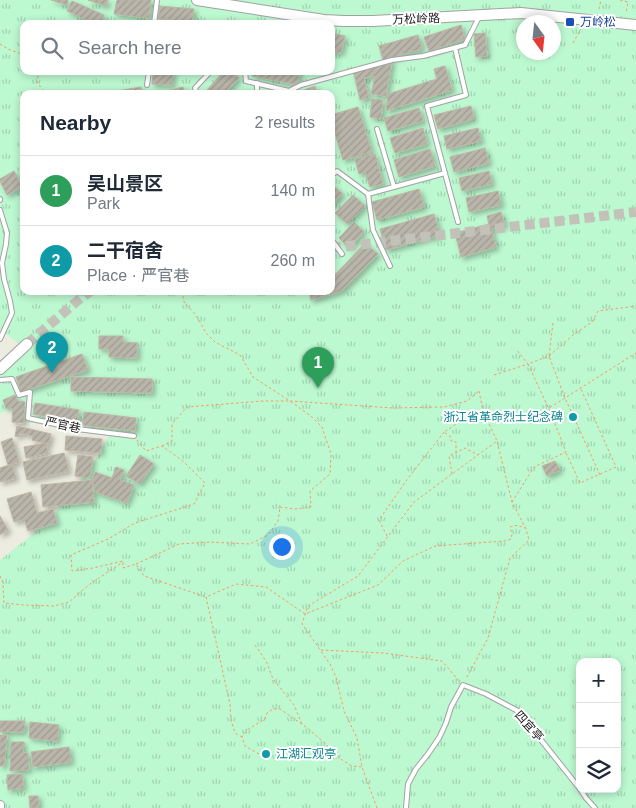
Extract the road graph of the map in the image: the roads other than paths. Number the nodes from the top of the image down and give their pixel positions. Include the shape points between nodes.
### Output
1 (157, 0) edge
2 (197, 0) edge
3 (480, 15) junction
4 (154, 20) edge
5 (324, 20) edge
6 (335, 21) edge
7 (636, 24) edge
8 (456, 48) junction
9 (148, 75) edge
10 (208, 75) edge
11 (245, 75) edge
12 (257, 83) junction
13 (147, 85) dead end
14 (196, 90) edge
15 (257, 90) edge
16 (285, 90) edge
17 (291, 90) edge
18 (377, 129) dead end
19 (335, 173) edge
20 (445, 173) junction
21 (394, 187) junction
22 (368, 194) junction
23 (0, 210) edge
24 (458, 222) dead end
25 (335, 245) edge
26 (342, 254) dead end
27 (390, 266) dead end
28 (0, 339) edge
29 (27, 344) tunnel mouth
30 (0, 369) edge
31 (0, 380) edge
32 (134, 436) road end
33 (576, 784) edge
34 (583, 793) edge
35 (406, 808) edge
36 (595, 808) edge

1 - 4 lane
2 - 5 street, 万松岭路
3 - 6 street, 万松岭路
3 - 7 street, 万松岭路 via 520,13
3 - 8 lane via 465,45
8 - 17 lane via 392,60 301,84
8 - 20 lane via 466,95 427,106
9 - 13 lane
10 - 14 lane
11 - 12 lane via 246,81
12 - 15 lane
12 - 16 lane
18 - 21 lane
19 - 22 lane
20 - 21 lane
20 - 24 lane
21 - 22 lane
22 - 27 lane via 373,230
23 - 28 lane via 6,233 2,263 12,313
25 - 26 lane
29 - 30 street
31 - 32 lane, 严官巷 via 12,380 19,396 30,392 28,418 77,429
33 - 35 lane, 四宜亭 via 518,711 462,685 438,738 408,784
34 - 36 lane, 四宜亭

